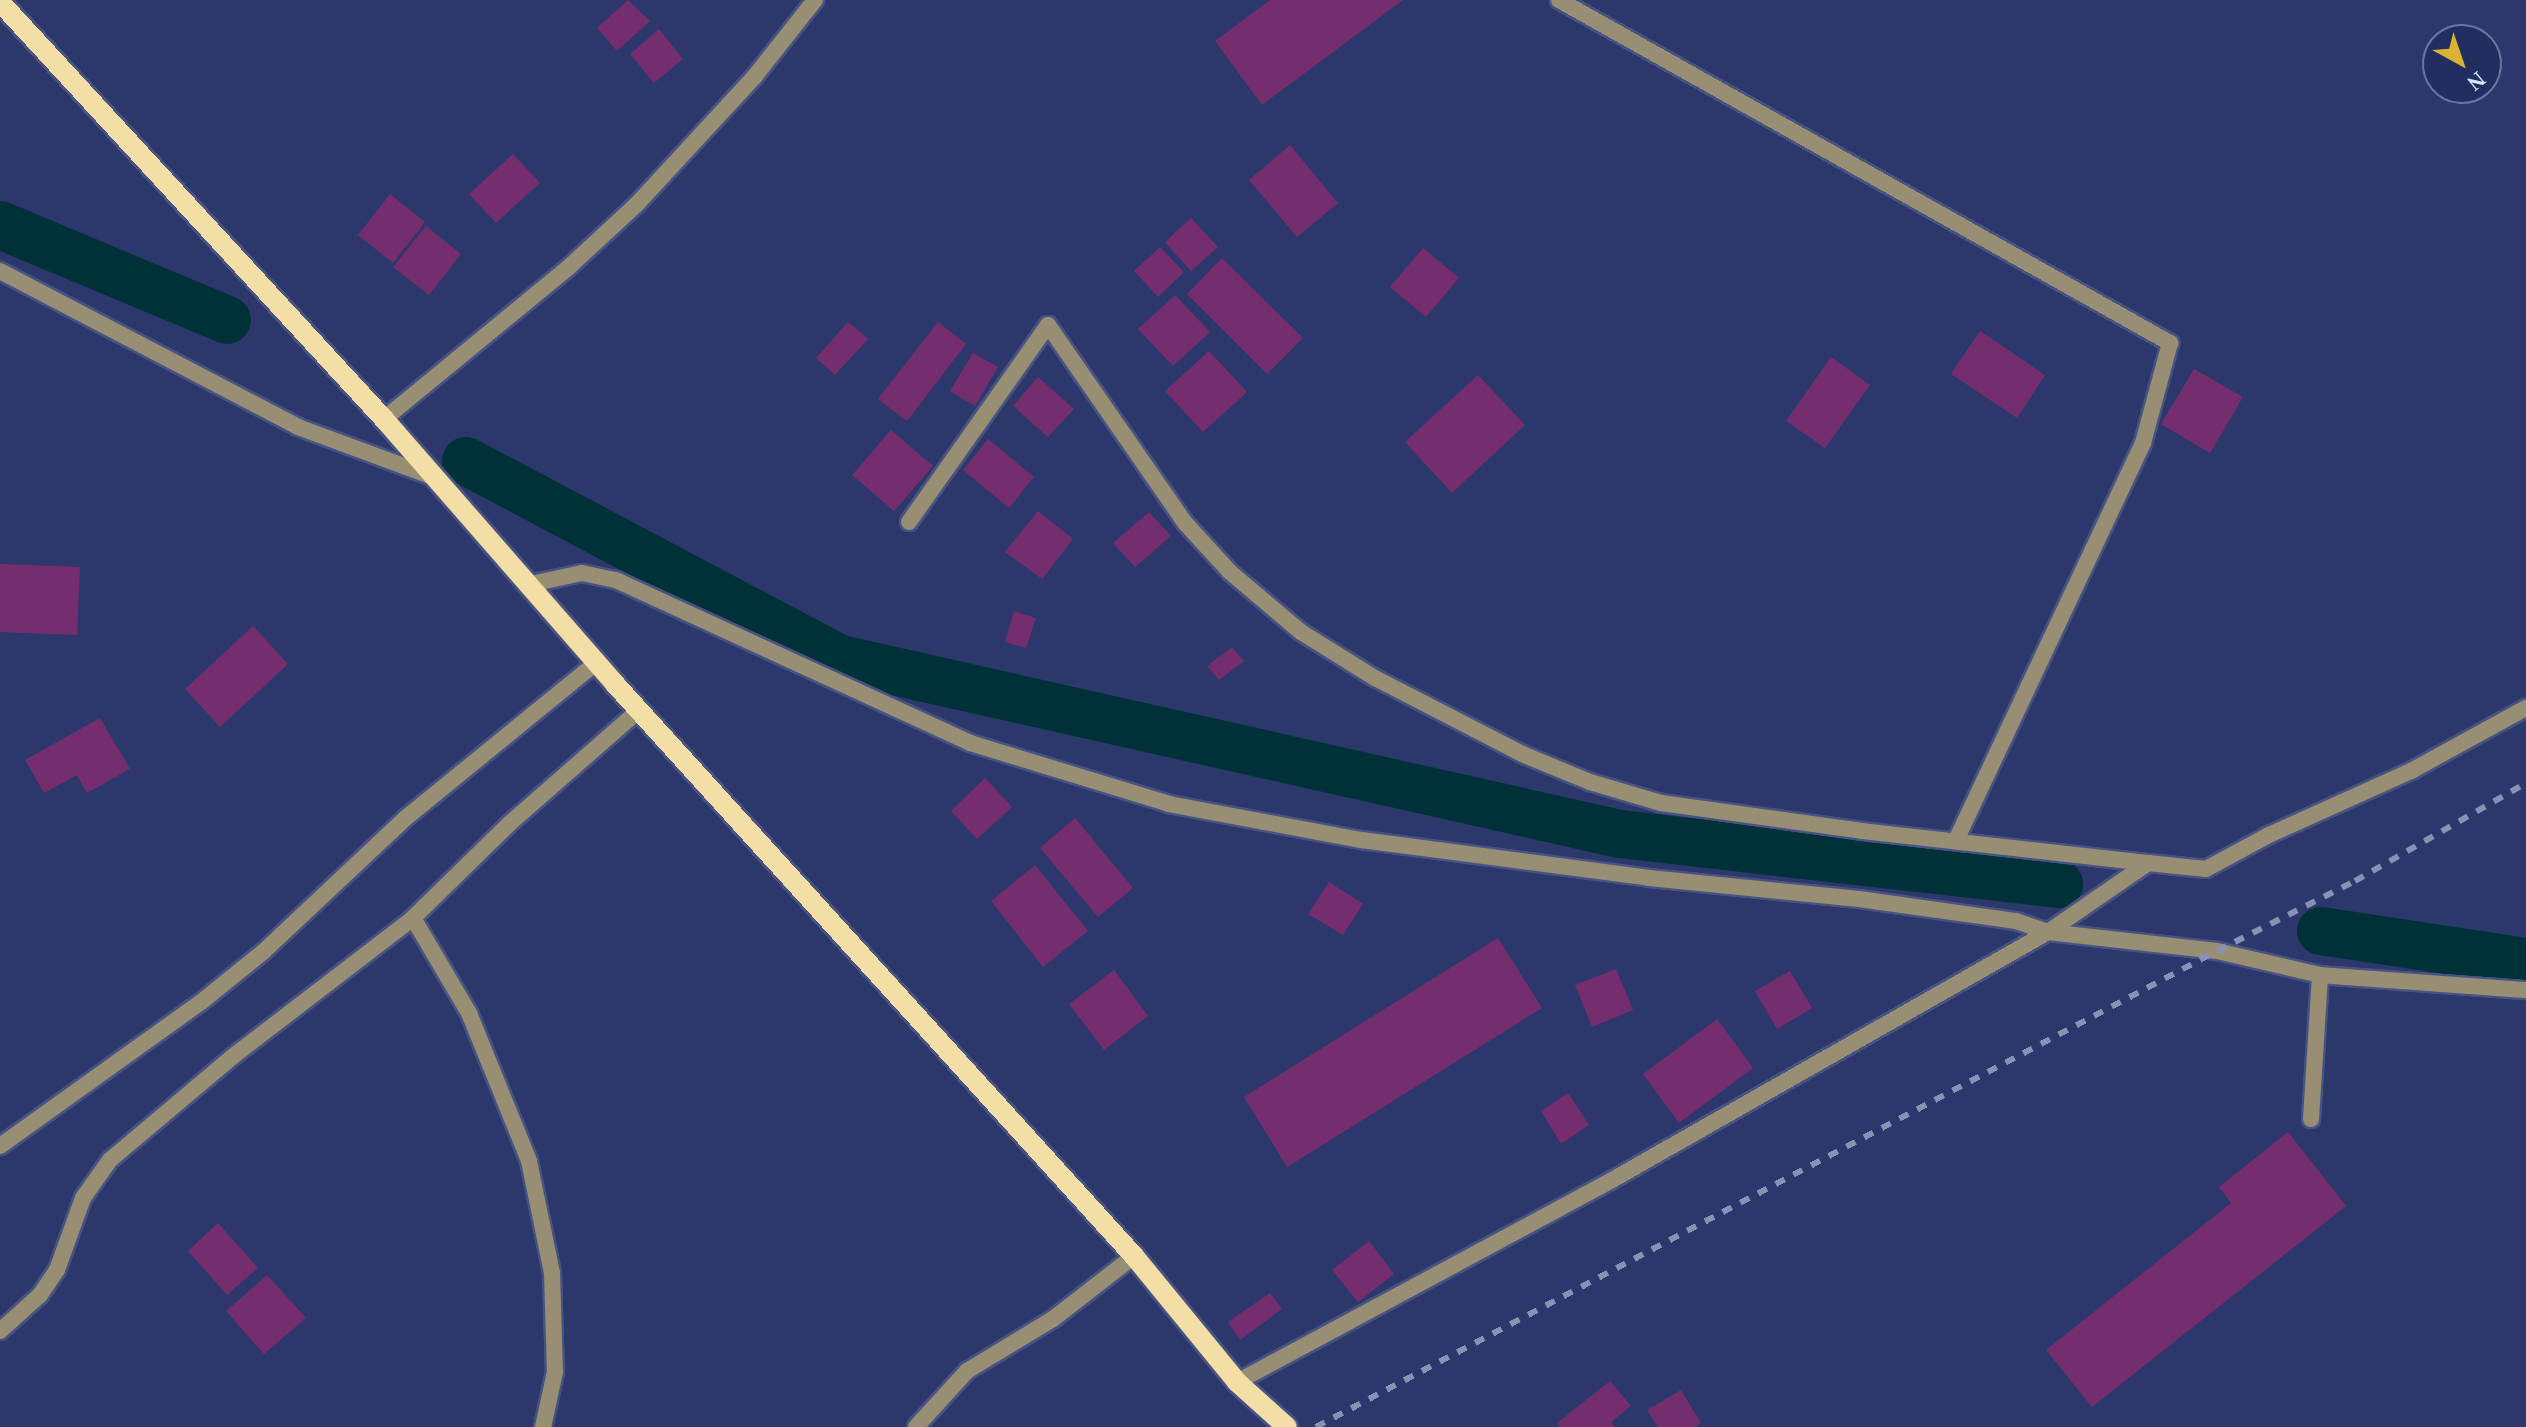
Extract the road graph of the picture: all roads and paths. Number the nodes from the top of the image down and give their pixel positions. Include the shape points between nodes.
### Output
1 (815, 0) edge
2 (1559, 0) edge
3 (0, 2) edge
4 (0, 271) edge
5 (384, 419) junction
6 (438, 478) junction
7 (909, 522) dead end
8 (531, 584) junction
9 (597, 662) junction
10 (2526, 708) edge
11 (639, 710) junction
12 (1956, 840) junction
13 (2148, 863) junction
14 (413, 918) junction
15 (2048, 932) junction
16 (2320, 975) junction
17 (2526, 990) edge
18 (2311, 1119) dead end
19 (0, 1146) edge
20 (1134, 1256) junction
21 (0, 1331) edge
22 (1237, 1382) junction
23 (543, 1427) edge
24 (916, 1427) edge
25 (1287, 1427) edge

1 - 5 street via 755,76 637,204
2 - 12 street via 2170,343 2143,443
3 - 5 main road
4 - 6 street via 298,427
5 - 6 main road
6 - 8 main road
7 - 12 street via 1048,325 1186,524 1230,572 1301,632 1375,678 1522,754 1661,803
8 - 9 main road
8 - 15 street via 582,573 616,580 970,743 1169,804 1362,840 1859,899 2016,921
9 - 11 main road
9 - 19 street via 407,817 263,952
10 - 13 street via 2413,770 2206,869
11 - 14 street via 509,824
11 - 20 main road
12 - 13 street
13 - 15 street
14 - 21 street via 236,1054 110,1160 83,1198 57,1270 40,1295
14 - 23 street via 469,1013 529,1161 552,1273 555,1372
15 - 16 street via 2217,951
15 - 22 street via 1612,1180
16 - 17 street
16 - 18 street
20 - 22 main road
20 - 24 street via 1053,1319 967,1371
22 - 25 main road

